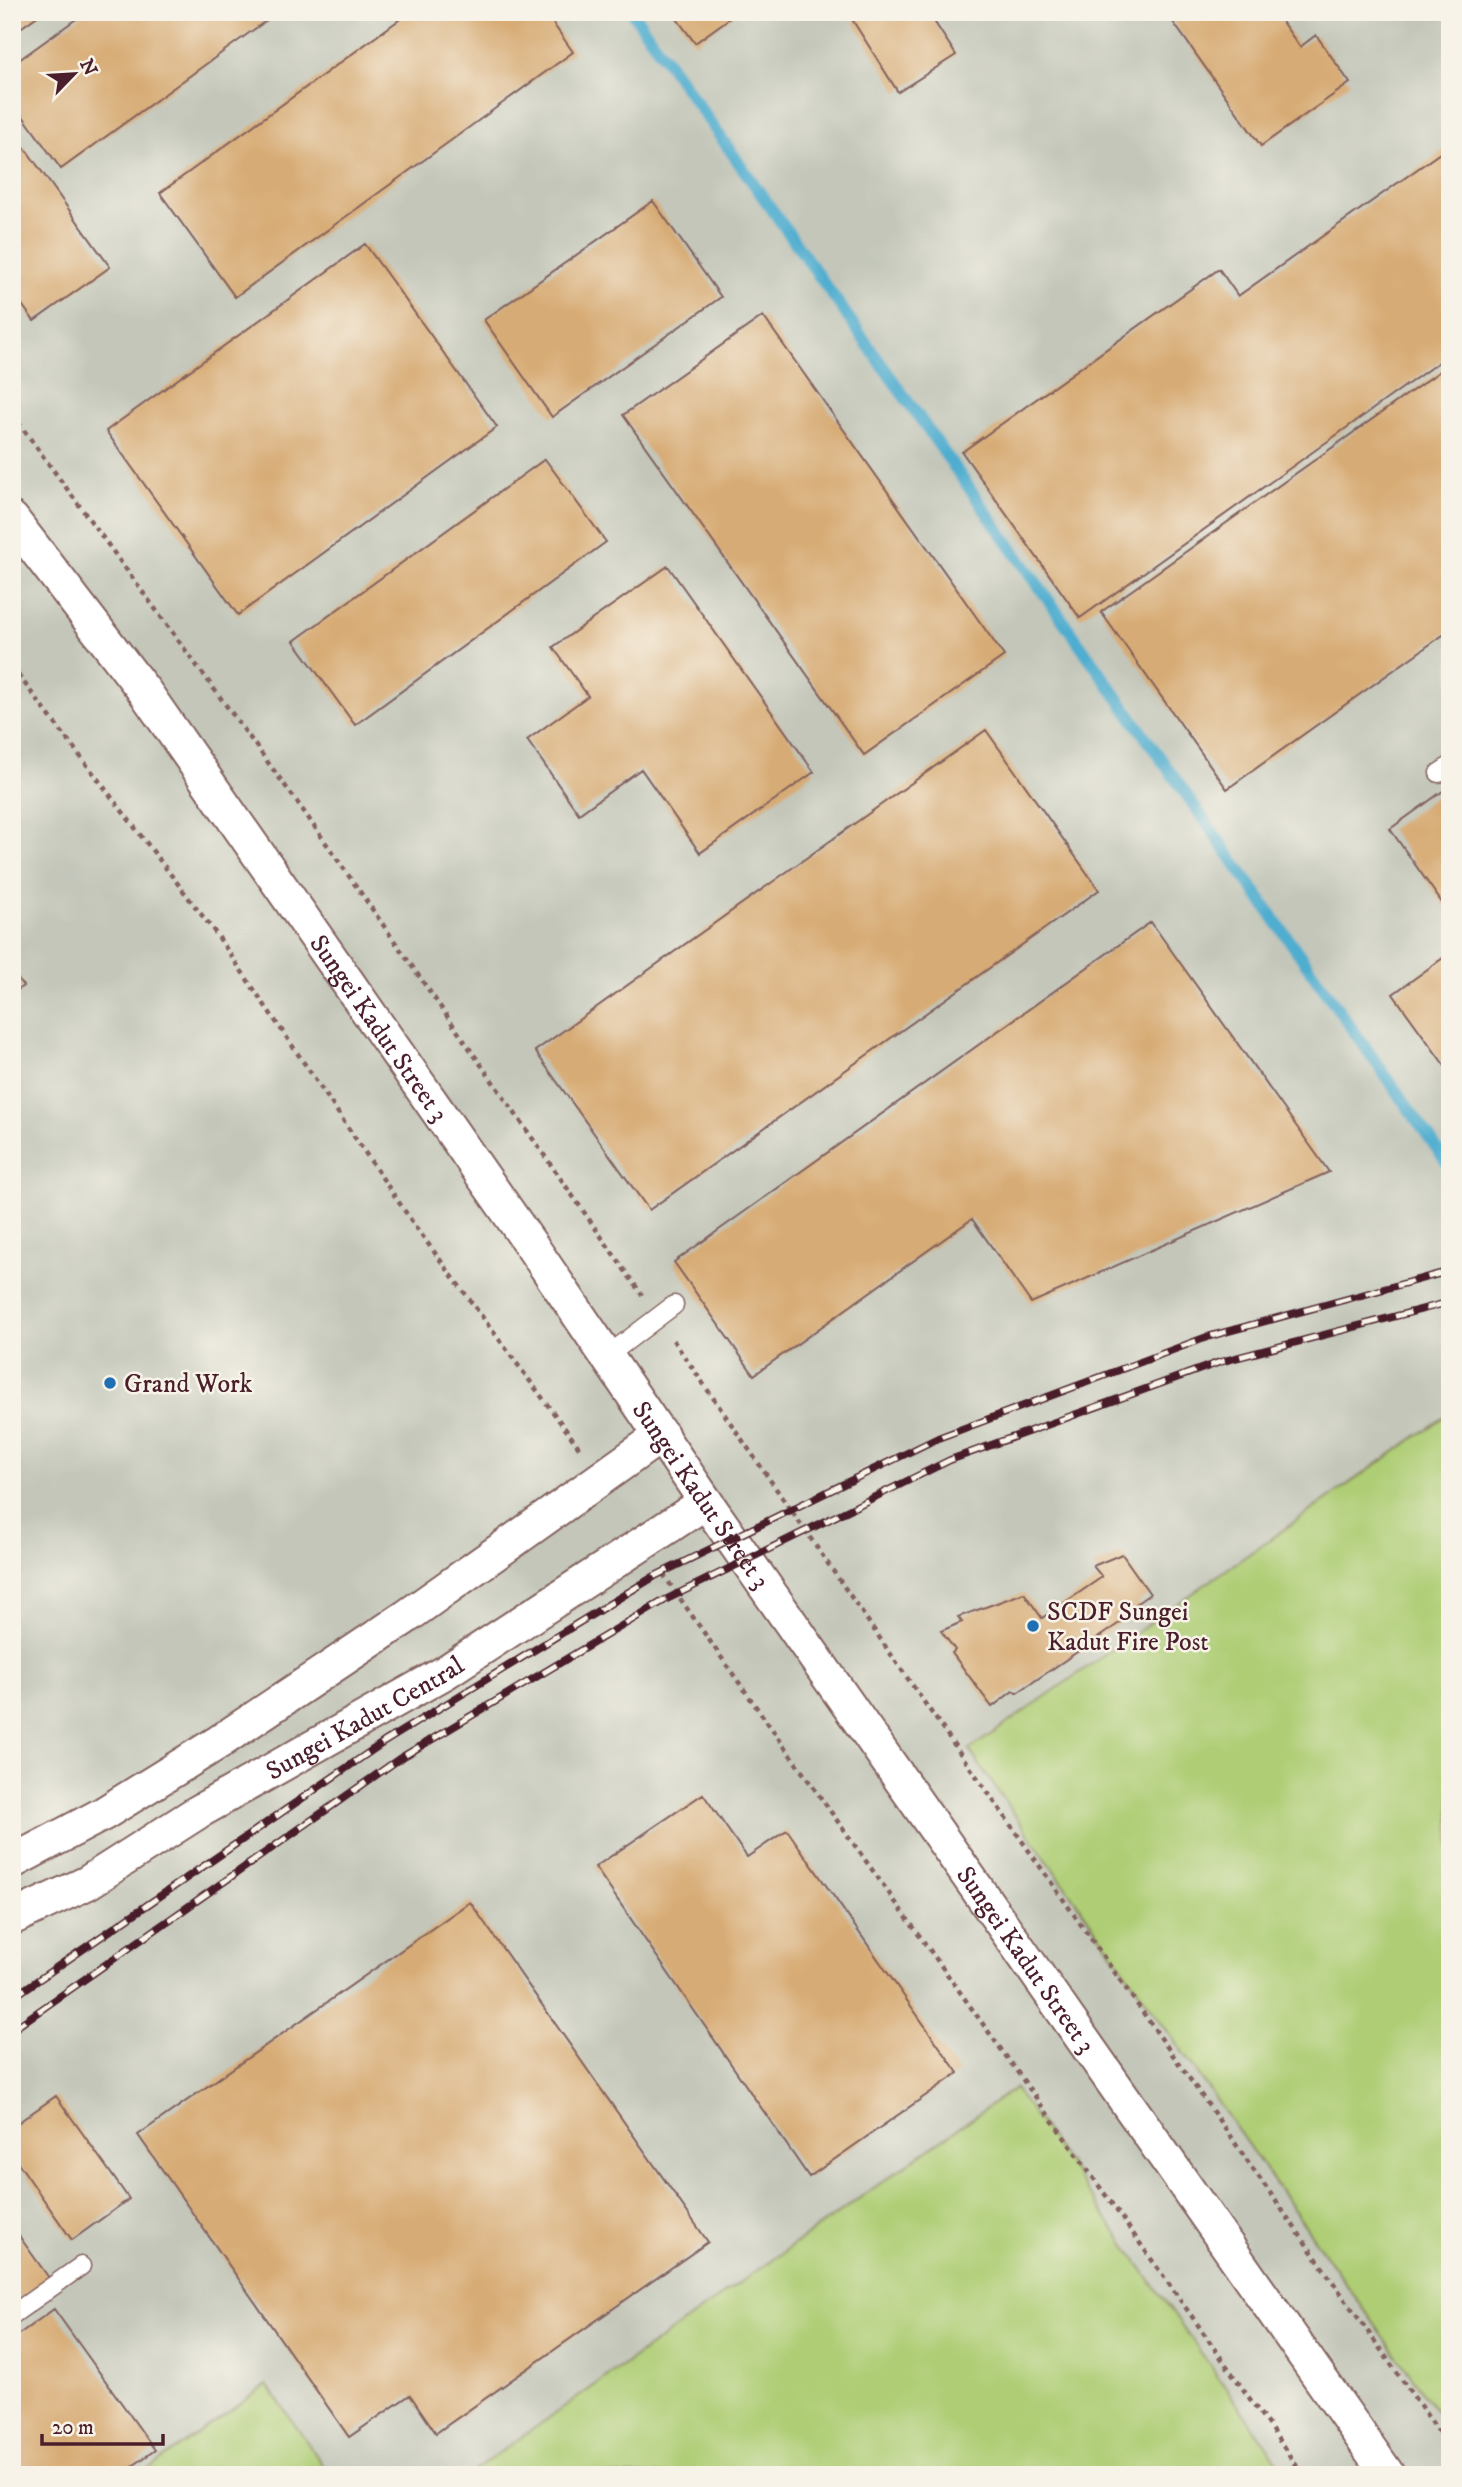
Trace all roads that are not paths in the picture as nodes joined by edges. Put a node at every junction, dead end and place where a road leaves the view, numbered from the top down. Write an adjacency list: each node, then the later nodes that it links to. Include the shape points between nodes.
1 (12, 519): 3 (street, Sungei Kadut Street 3, via 145,692)
2 (674, 1305): 3 (lane)
3 (607, 1356): 4 (street, Sungei Kadut Street 3)
4 (662, 1436): 5 (street, Sungei Kadut Street 3); 6 (street, Sungei Kadut Central, via 406,1618 219,1742 103,1814)
5 (706, 1502): 7 (street, Sungei Kadut Central, via 444,1673 198,1812 87,1884); 10 (street, Sungei Kadut Street 3)
6 (12, 1862)
7 (12, 1918)
8 (81, 2266): 9 (lane)
9 (12, 2315)
10 (1388, 2475)

